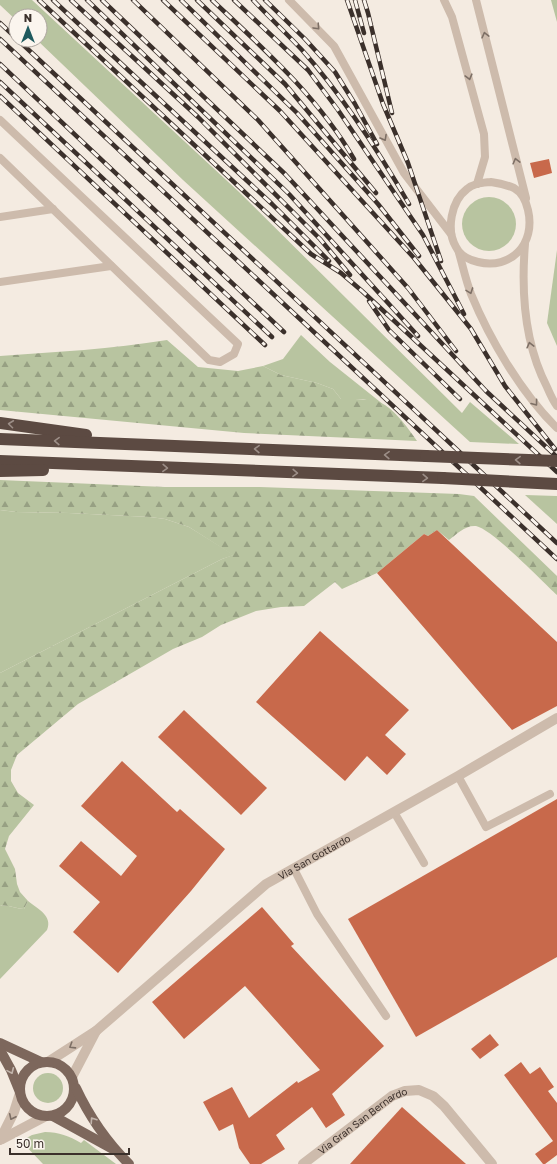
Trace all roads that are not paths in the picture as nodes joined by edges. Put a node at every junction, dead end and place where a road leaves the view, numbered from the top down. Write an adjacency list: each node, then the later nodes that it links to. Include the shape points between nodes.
1 (289, 0): 10 (lane, one-way to 10, via 334,46 404,173)
2 (444, 0): 6 (lane, one-way to 6, via 452,16 484,134 485,157)
3 (476, 0): 7 (lane, one-way to 3)
4 (0, 120): 13 (lane, via 238,344 234,354 220,362 209,360)
5 (0, 158): 8 (lane)
6 (477, 184): 7 (lane, via 502,184 515,189); 10 (lane, via 467,189 460,197 451,220)
7 (526, 199): 11 (lane, via 530,229)
8 (53, 209): 9 (lane); 13 (lane)
9 (0, 217)
10 (451, 234): 12 (lane)
11 (525, 244): 12 (lane, via 520,251 503,261 486,264 472,261); 15 (lane, one-way to 11, via 538,370 529,340 524,303)
12 (459, 253): 17 (lane, one-way to 17, via 471,293 499,350 544,416)
13 (111, 266): 14 (lane)
14 (0, 282)
15 (557, 406)
16 (0, 423): 19 (highway, one-way to 16)
17 (557, 428)
18 (0, 439): 19 (highway, one-way to 18)
19 (146, 444): 21 (highway, one-way to 19, bridge)
20 (0, 461): 22 (highway)
21 (557, 462)
22 (146, 467): 23 (highway); 24 (highway, one-way to 24, bridge)
23 (0, 471)
24 (557, 484)
25 (557, 718): 26 (street, Via San Gottardo)
26 (458, 776): 27 (lane, via 486,827); 28 (street, Via San Gottardo)
27 (550, 794)
28 (394, 812): 29 (lane); 30 (street, Via San Gottardo)
29 (424, 863)
30 (294, 869): 31 (lane, via 317,914); 32 (street, Via San Gottardo, via 266,884)
31 (386, 1016)
32 (96, 1031): 35 (street, Via San Gottardo, one-way to 35); 36 (street, Via San Gottardo)
33 (0, 1043): 35 (main road)
34 (0, 1050): 37 (main road, one-way to 37)
35 (45, 1062): 36 (main road, via 62,1066 68,1071); 37 (main road, via 34,1065 23,1076)
36 (73, 1082): 38 (main road, via 75,1095 67,1109); 40 (main road, one-way to 36, via 88,1111)
37 (20, 1093): 38 (main road, via 28,1109 35,1114); 39 (street, one-way to 39)
38 (49, 1116): 39 (street); 40 (main road)
39 (0, 1140)
40 (116, 1151): 41 (main road)
41 (129, 1164)
42 (303, 1164): 43 (street, Via Gran San Bernardo, via 392,1096 419,1090 433,1096 444,1106)
43 (492, 1164)

